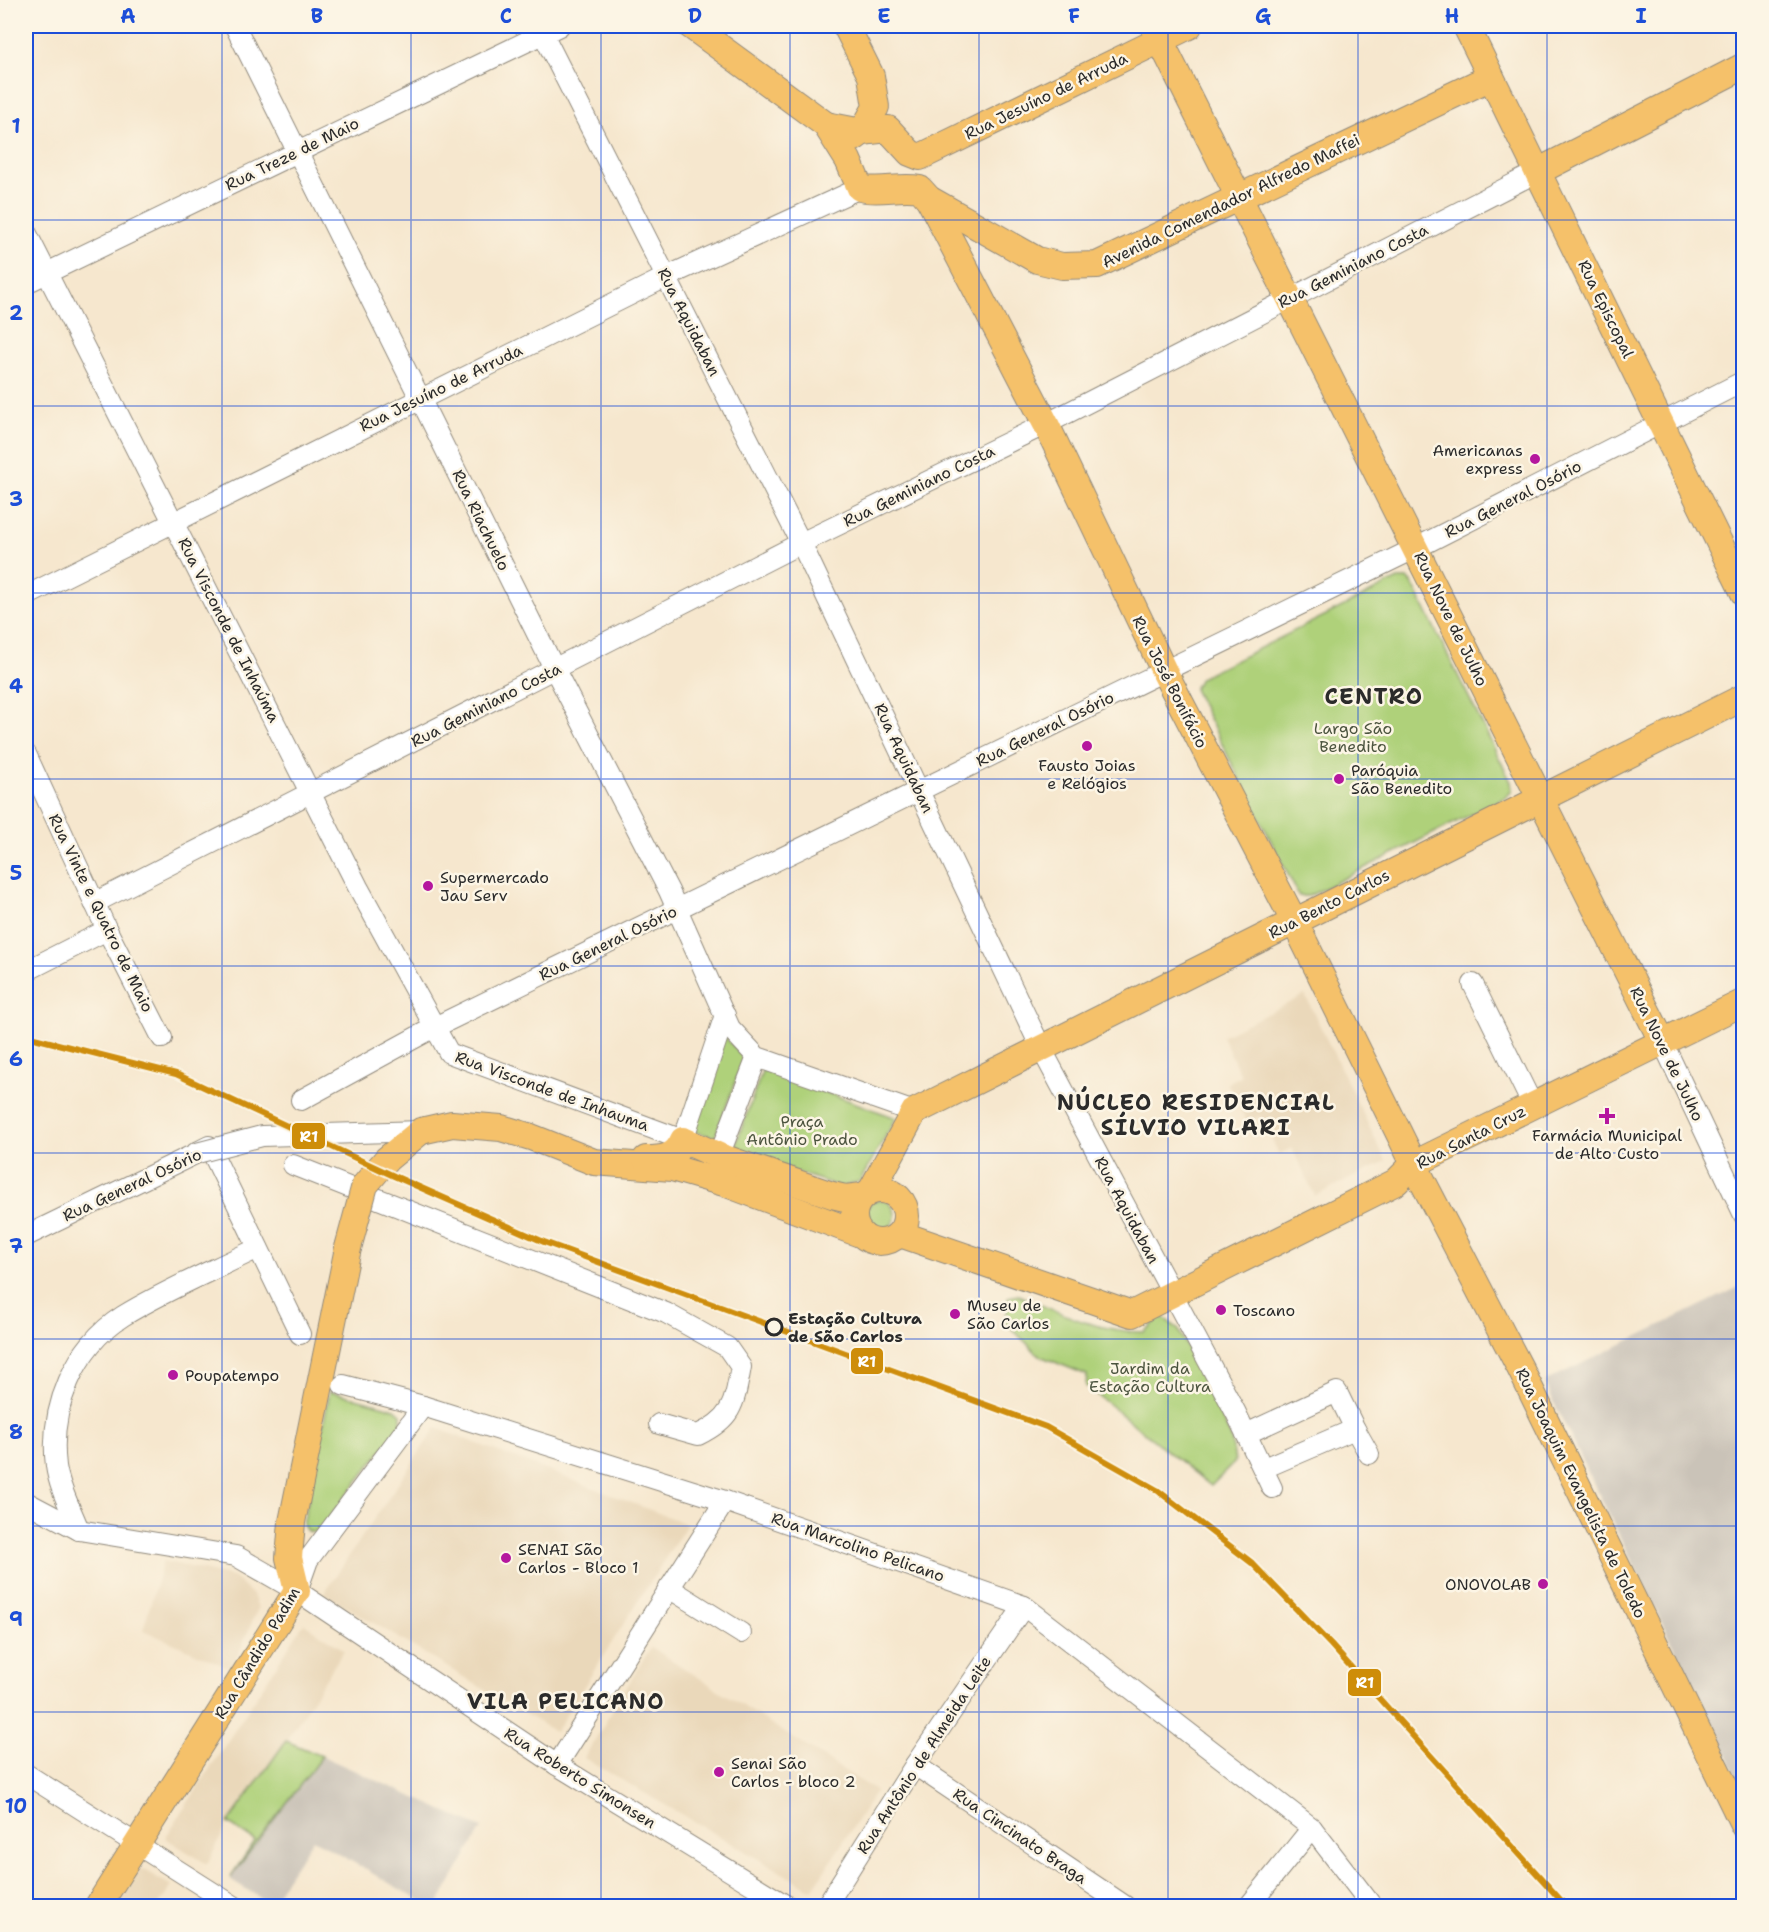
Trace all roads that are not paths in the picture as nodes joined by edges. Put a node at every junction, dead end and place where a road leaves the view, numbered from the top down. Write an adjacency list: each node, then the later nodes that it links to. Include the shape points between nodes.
1 (235, 26): 12 (street, Rua Riachuelo)
2 (691, 26): 10 (main road)
3 (846, 26): 11 (main road, via 871,76 876,107)
4 (1189, 26): 7 (main road, Rua Jesuíno de Arruda)
5 (1466, 26): 9 (main road, Rua Episcopal)
6 (547, 28): 12 (street, Rua Treze de Maio); 20 (street, Rua Aquidaban)
7 (1157, 33): 11 (main road, Rua Jesuíno de Arruda, via 920,157 910,153 888,129); 16 (main road, Rua Nove de Julho)
8 (1743, 66): 14 (main road, Rua Geminiano Costa)
9 (1491, 77): 14 (main road, Rua Episcopal); 16 (main road, Avenida Comendador Alfredo Maffei)
10 (826, 125): 11 (main road); 13 (main road)
11 (862, 132): 13 (main road, via 850,141)
12 (297, 151): 19 (street, Rua Treze de Maio); 24 (street, Rua Riachuelo)
13 (848, 160): 15 (main road)
14 (1539, 171): 22 (street, Rua Geminiano Costa); 25 (main road, Rua Episcopal)
15 (860, 188): 17 (main road, Avenida Comendador Alfredo Maffei, via 877,192 903,186 920,189); 20 (street, Rua Jesuíno de Arruda)
16 (1239, 196): 17 (main road, Avenida Comendador Alfredo Maffei, via 1097,265 1062,266 1037,260); 22 (main road, Rua Nove de Julho)
17 (929, 199): 26 (main road, Rua José Bonifácio)
18 (26, 232): 19 (street, Rua Visconde de Inhaúma)
19 (47, 272): 21 (street, Rua Treze de Maio); 27 (street, Rua Visconde de Inhaúma)
20 (666, 277): 24 (street, Rua Jesuíno de Arruda); 28 (street, Rua Aquidaban)
21 (26, 283)
22 (1290, 298): 26 (street, Rua Geminiano Costa); 29 (main road, Rua Nove de Julho)
23 (1743, 381): 25 (street, Rua General Osório)
24 (420, 398): 27 (street, Rua Jesuíno de Arruda); 32 (street, Rua Riachuelo)
25 (1660, 423): 29 (street, Rua General Osório); 30 (main road, Rua Episcopal)
26 (1046, 424): 28 (street, Rua Geminiano Costa); 33 (main road, Rua José Bonifácio)
27 (174, 524): 31 (street, Rua Jesuíno de Arruda); 37 (street, Rua Visconde de Inhaúma)
28 (801, 543): 32 (street, Rua Geminiano Costa); 36 (street, Rua Aquidaban)
29 (1416, 548): 33 (street, Rua General Osório); 38 (main road, Rua Nove de Julho)
30 (1743, 593)
31 (26, 596)
32 (555, 670): 37 (street, Rua Geminiano Costa); 40 (street, Rua Riachuelo)
33 (1164, 671): 36 (street, Rua General Osório); 41 (main road, Rua José Bonifácio)
34 (1743, 697): 38 (main road, Rua Bento Carlos)
35 (26, 754): 39 (street, Rua Vinte e Quatro de Maio)
36 (919, 791): 40 (street, Rua General Osório); 50 (street, Rua Aquidaban)
37 (312, 794): 39 (street, Rua Geminiano Costa); 47 (street, Rua Visconde de Inhaúma)
38 (1540, 798): 41 (main road, Rua Bento Carlos); 49 (main road, Rua Nove de Julho)
39 (94, 903): 42 (street, Rua Vinte e Quatro de Maio)
40 (678, 909): 46 (street, Rua Riachuelo); 47 (street, Rua General Osório)
41 (1294, 921): 50 (main road, Rua Bento Carlos); 60 (main road, Rua José Bonifácio)
42 (107, 930): 43 (street); 48 (street, Rua Vinte e Quatro de Maio)
43 (26, 971)
44 (1473, 984): 53 (street)
45 (1743, 1002): 49 (main road, Rua Santa Cruz)
46 (725, 1015): 51 (street, via 730,1028); 56 (street)
47 (433, 1028): 52 (street, Rua General Osório); 56 (street, Rua Visconde de Inhauma, via 449,1053)
48 (162, 1038)
49 (1663, 1043): 53 (main road, Rua Santa Cruz); 63 (street, Rua Nove de Julho)
50 (1042, 1050): 54 (main road, Rua Bento Carlos); 68 (street, Rua Aquidaban)
51 (757, 1057): 54 (street); 58 (street)
52 (301, 1100)
53 (1533, 1106): 60 (main road, Rua Santa Cruz)
54 (914, 1112): 62 (main road)
55 (421, 1131): 57 (street, Rua General Osório, bridge, via 262,1136); 59 (main road, via 452,1124 501,1128); 82 (main road, bridge, via 387,1159 365,1185 348,1248 292,1522 289,1558)
56 (683, 1140): 58 (main road); 59 (main road, via 680,1148 668,1157)
57 (200, 1151): 66 (street, Rua General Osório); 67 (street)
58 (719, 1156): 62 (main road, via 832,1195 845,1198)
59 (604, 1163): 64 (main road, via 682,1171)
60 (1414, 1164): 68 (main road, Rua Santa Cruz, via 1396,1182); 88 (main road, Rua Joaquim Evangelista de Toledo, via 1521,1370)
61 (293, 1165): 72 (street, via 666,1313 727,1347 741,1367 734,1404 727,1416 698,1435)
62 (867, 1193): 64 (main road, via 858,1202 854,1218); 65 (main road, via 888,1191 903,1201 907,1218)
63 (1743, 1215)
64 (860, 1234): 65 (main road, via 875,1242 892,1240)
65 (900, 1234): 68 (main road, via 1132,1314)
66 (26, 1236)
67 (258, 1248): 69 (street); 80 (street, via 123,1316 99,1336 76,1367 60,1401 56,1467)
68 (1172, 1294): 74 (street, Rua Aquidaban)
69 (300, 1334)
70 (343, 1385): 71 (street, Rua Marcolino Pelicano)
71 (423, 1406): 78 (street, Rua Marcolino Pelicano); 82 (street, Rua Cândido Padim, via 308,1560)
72 (659, 1424)
73 (1355, 1430): 74 (street, via 1337,1392); 75 (street); 76 (street)
74 (1246, 1434): 76 (street, Rua Aquidaban)
75 (1370, 1454)
76 (1264, 1468): 77 (street, Rua Aquidaban)
77 (1272, 1488)
78 (725, 1501): 81 (street); 83 (street, Rua Marcolino Pelicano)
79 (26, 1502): 80 (street, Rua Roberto Simonsen)
80 (79, 1530): 82 (street, Rua Roberto Simonsen, via 236,1556)
81 (669, 1588): 84 (street); 85 (street)
82 (297, 1591): 85 (street, Rua Roberto Simonsen); 90 (main road, Rua Cândido Padim)
83 (1024, 1606): 86 (street, Rua Antônio de Almeida Leite); 89 (street, Rua Marcolino Pelicano)
84 (741, 1633)
85 (557, 1765): 93 (street, Rua Roberto Simonsen)
86 (915, 1765): 94 (street, Rua Antônio de Almeida Leite); 95 (street, Rua Cincinato Braga)
87 (26, 1774): 90 (street)
88 (1743, 1826)
89 (1312, 1828): 96 (street); 97 (street, Rua Marcolino Pelicano)
90 (139, 1846): 91 (main road, Rua Cândido Padim); 92 (street)
91 (98, 1906)
92 (234, 1906)
93 (787, 1906)
94 (826, 1906)
95 (1125, 1906)
96 (1249, 1906)
97 (1372, 1906)

